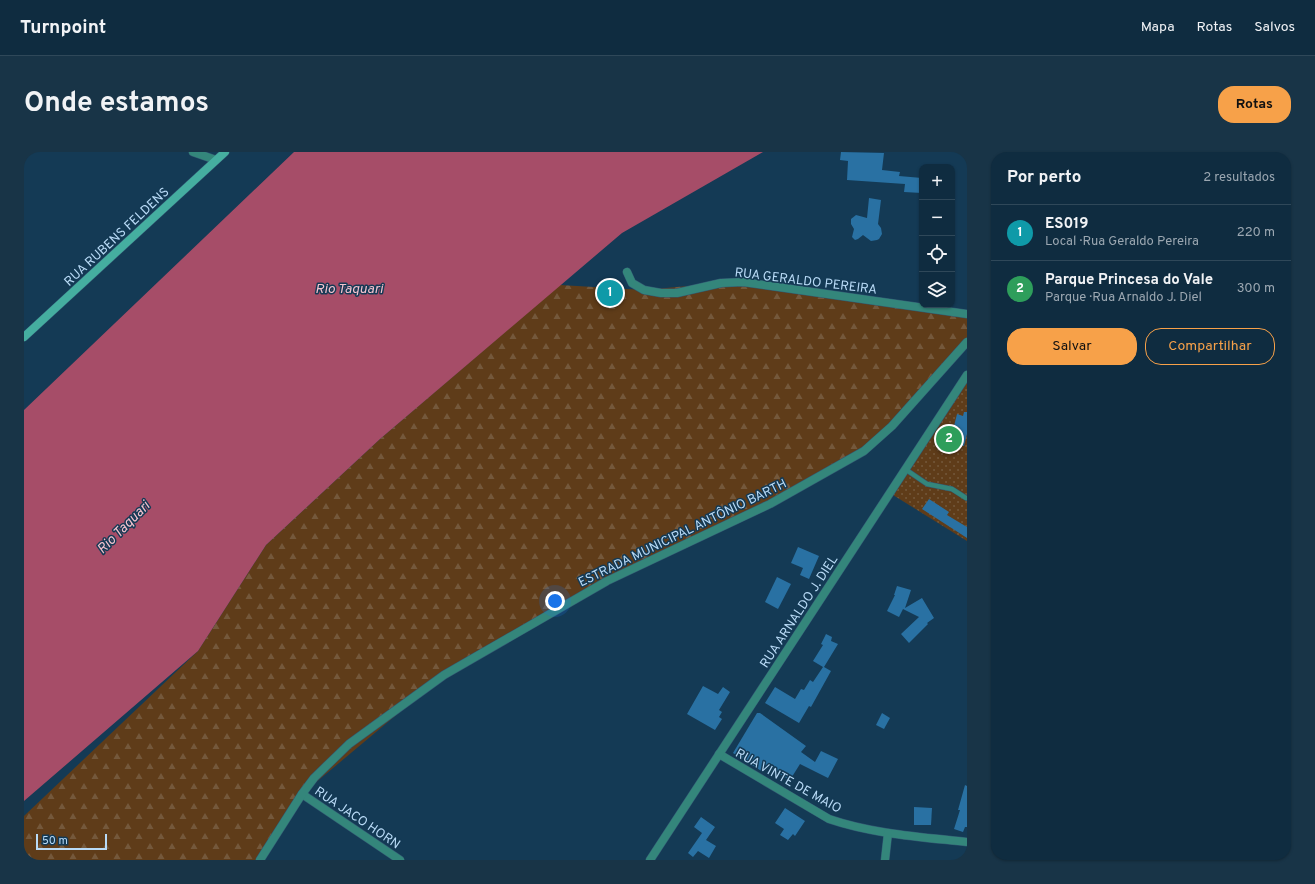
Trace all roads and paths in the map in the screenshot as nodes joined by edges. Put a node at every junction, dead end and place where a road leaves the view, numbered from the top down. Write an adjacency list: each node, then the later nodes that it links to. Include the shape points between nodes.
1 (193, 152): 3 (street)
2 (225, 152): 3 (main road, RUA RUBENS FELDENS)
3 (216, 160): 6 (main road, RUA RUBENS FELDENS)
4 (627, 272): 5 (street, RUA GERALDO PEREIRA, via 632,283 644,290 661,293 677,293 721,283 742,282)
5 (967, 314)
6 (24, 337)
7 (967, 342): 12 (street, ESTRADA MUNICIPAL ANTÔNIO BARTH, via 892,426 864,451 770,504 607,581 444,674 349,744 314,778)
8 (967, 375): 9 (street, RUA ARNALDO J. DIEL)
9 (905, 469): 10 (lane, via 927,484 952,489); 11 (street, RUA ARNALDO J. DIEL)
10 (966, 498)
11 (719, 754): 13 (street, RUA VINTE DE MAIO, via 829,819); 17 (street, RUA ARNALDO J. DIEL)
12 (302, 794): 15 (street, ESTRADA MUNICIPAL ANTÔNIO BARTH); 16 (street, RUA JACO HORN)
13 (888, 833): 14 (street, RUA VINTE DE MAIO); 18 (street)
14 (967, 842)
15 (260, 860)
16 (400, 860)
17 (650, 860)
18 (885, 860)

